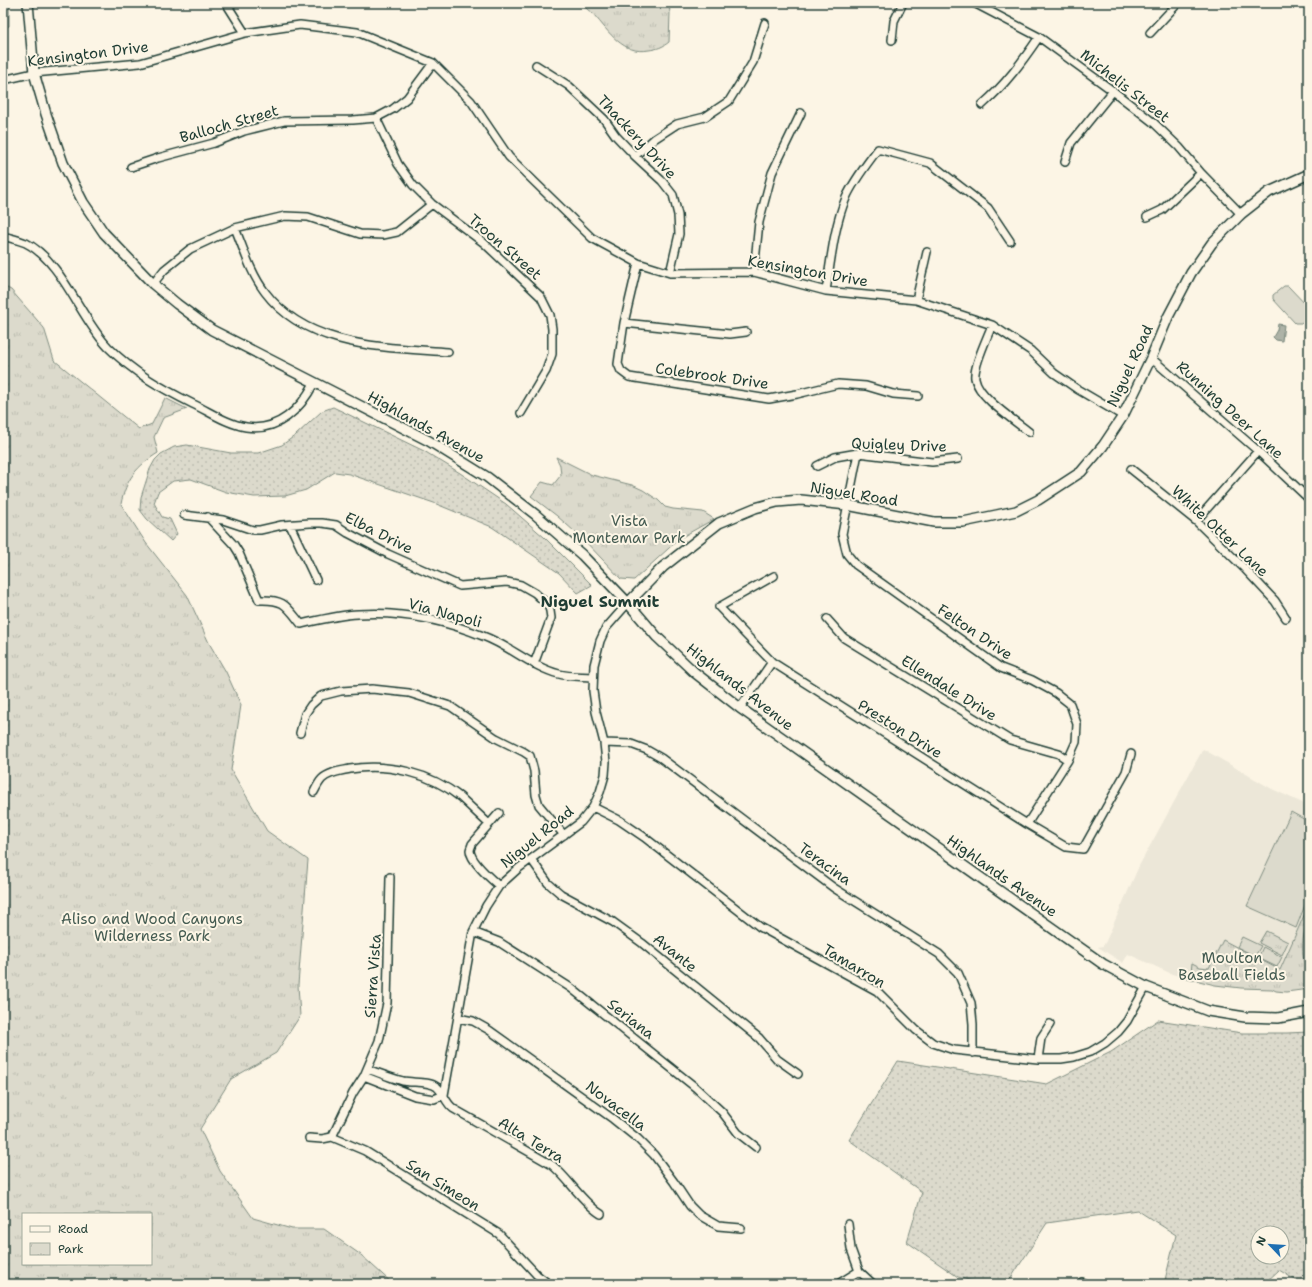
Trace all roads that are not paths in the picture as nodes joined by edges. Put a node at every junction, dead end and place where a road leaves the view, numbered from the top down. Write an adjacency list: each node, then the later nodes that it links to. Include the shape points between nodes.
1 (28, 3): 13 (main road, Highlands Avenue)
2 (226, 3): 7 (street)
3 (903, 3): 10 (street, via 894,21)
4 (974, 3): 9 (street, Michelis Street)
5 (1178, 3): 8 (street)
6 (765, 23): 19 (street, via 753,62 729,101 705,117 677,124 654,139)
7 (245, 33): 11 (street, Kensington Drive, via 300,25 357,32); 13 (street, Kensington Drive, via 140,63)
8 (1150, 33)
9 (1039, 37): 15 (street, Michelis Street); 16 (street, via 998,91)
10 (892, 40)
11 (433, 63): 18 (street, Balloch Street, via 406,98); 31 (street, Kensington Drive, via 471,101 509,158 592,238)
12 (536, 65): 19 (street, Thackery Drive, via 569,86 604,119)
13 (34, 73): 14 (street, Kensington Drive); 34 (main road, Highlands Avenue, via 64,163 83,202 104,233)
14 (3, 80)
15 (1113, 91): 20 (street, via 1072,143); 22 (street, Michelis Street, via 1154,123)
16 (982, 105)
17 (801, 113): 32 (street, via 772,173 759,222)
18 (376, 118): 21 (street, Balloch Street, via 284,121); 24 (street, Troon Street, via 398,164 413,185)
19 (635, 156): 33 (street, Thackery Drive, via 673,195 679,234)
20 (1065, 162)
21 (131, 167)
22 (1201, 173): 25 (street, Michelis Street); 26 (street, via 1162,210)
23 (1309, 174): 25 (main road, Niguel Road, via 1269,192)
24 (432, 204): 27 (street, via 397,232 383,235 360,234 308,218 285,216); 44 (street, Troon Street, via 484,243 541,297 550,314 552,354 546,371)
25 (1241, 214): 41 (main road, Niguel Road, via 1212,243 1191,273 1168,317)
26 (1147, 217)
27 (235, 228): 34 (street, via 190,249 164,270); 40 (street, via 253,274 265,293 295,321 355,343)
28 (3, 236): 42 (street, via 26,244 42,255 57,272 91,325 108,346 128,364 160,387 226,420 246,427 266,426 282,420 294,412 307,397)
29 (1010, 242): 35 (street, via 988,208 930,162 878,149 862,170 841,210)
30 (927, 252): 36 (street)
31 (638, 263): 33 (street, Kensington Drive); 37 (street)
32 (754, 272): 33 (street, Kensington Drive); 35 (street, Kensington Drive)
33 (670, 274)
34 (153, 284): 42 (main road, Highlands Avenue, via 212,330)
35 (826, 291): 36 (street, Kensington Drive)
36 (916, 300): 38 (street, Kensington Drive)
37 (624, 322): 39 (street, via 730,334); 43 (street, Colebrook Drive, via 618,364 629,377 768,399 838,384 866,386 892,394)
38 (992, 325): 45 (street, Kensington Drive, via 1031,351 1054,373 1077,389); 46 (street, via 975,377 990,401)
39 (746, 332)
40 (448, 352)
41 (1151, 358): 45 (main road, Niguel Road); 47 (street, Running Deer Lane)
42 (314, 383): 60 (main road, Highlands Avenue, via 429,441 487,477 582,555)
43 (918, 396)
44 (521, 413)
45 (1123, 416): 53 (main road, Niguel Road, via 1081,472 1016,511 963,522 934,522)
46 (1029, 432)
47 (1258, 451): 52 (street, Running Deer Lane); 56 (street)
48 (858, 453): 49 (street, Quigley Drive, via 932,462); 50 (street, Quigley Drive, via 835,457); 53 (street, Felton Drive)
49 (958, 459)
50 (817, 466)
51 (1131, 469): 56 (street, White Otter Lane)
52 (1309, 499)
53 (847, 505): 60 (main road, Niguel Road, via 801,500 777,502 719,523 663,567); 70 (street, Felton Drive, via 842,534 847,554 856,565 1001,668 1032,680 1070,704 1077,724 1076,742)
54 (184, 515): 55 (street, Elba Drive)
55 (208, 517): 57 (street, Elba Drive, via 253,530); 64 (street, Via Napoli, via 239,553 258,600 270,599 281,602 301,624 357,614 394,613 440,621 484,636)
56 (1196, 522): 61 (street, White Otter Lane, via 1245,569 1275,601)
57 (290, 525): 59 (street); 64 (street, Elba Drive, via 336,525 388,554 460,586 507,582 535,593 548,605 551,618)
58 (774, 576): 63 (street, Preston Drive, via 719,608)
59 (316, 580)
60 (628, 603): 65 (street, Niguel Road, via 606,628 596,653); 66 (main road, Highlands Avenue, via 657,637 694,672)
61 (1286, 618)
62 (827, 619): 70 (street, Ellendale Drive, via 844,638 1010,740 1059,754)
63 (772, 662): 66 (street); 75 (street, Preston Drive)
64 (534, 664): 65 (street, Via Napoli, via 560,674)
65 (593, 677): 68 (street, Niguel Road, via 596,712)
66 (740, 708): 81 (main road, Highlands Avenue, via 1103,964)
67 (300, 733): 76 (street, via 305,714 311,704 321,696 341,691 372,689 409,692 450,706 496,738 530,756 539,805)
68 (604, 743): 72 (street, Niguel Road, via 605,775); 85 (street, Teracina, via 631,744 661,758 834,888 939,954 958,973 971,1003)
69 (1131, 754): 75 (street, Preston Drive, via 1126,772 1083,849 1066,847)
70 (1068, 760): 75 (street, Felton Drive)
71 (314, 792): 74 (street, via 321,779 334,772 371,767 387,768 420,775 442,786 458,796)
72 (593, 807): 76 (street, Niguel Road, via 581,822); 85 (street, Tamarron, via 644,837 760,927 877,991 916,1030 933,1043)
73 (499, 813): 74 (street)
74 (489, 824): 79 (street, via 470,850 483,871)
75 (1027, 824)
76 (564, 835): 77 (street, Niguel Road)
77 (531, 859): 79 (street, Niguel Road); 88 (street, Avante, via 548,883 560,894 613,922 642,943 759,1038 776,1059)
78 (390, 877): 87 (street, Sierra Vista, via 387,1003 379,1041)
79 (499, 886): 80 (street, Niguel Road)
80 (473, 932): 83 (street, Niguel Road); 92 (street, Seriana, via 499,942 571,988 695,1086 722,1112 738,1133)
81 (1146, 987): 82 (main road, Highlands Avenue, via 1208,1011 1238,1016 1278,1018); 86 (street, Tamarron, via 1127,1021 1105,1043 1090,1052 1074,1057)
82 (1309, 1012)
83 (458, 1018): 89 (street, Niguel Road); 95 (street, Novacella, via 473,1021 490,1030 638,1139 699,1215 718,1226)
84 (1050, 1024): 86 (street, via 1041,1038)
85 (972, 1053): 86 (street, Tamarron)
86 (1038, 1059)
87 (366, 1072): 89 (street, Alta Terra, via 436,1086); 89 (street, via 415,1096 434,1099); 90 (street, Sierra Vista)
88 (798, 1074)
89 (444, 1095): 93 (street, Alta Terra, via 454,1109 552,1165)
90 (332, 1136): 91 (street); 97 (street, San Simeon, via 365,1151 499,1234 537,1275)
91 (309, 1138)
92 (756, 1147)
93 (601, 1214)
94 (848, 1224): 96 (street, via 851,1249)
95 (741, 1228)
96 (859, 1271): 98 (street); 99 (street)
97 (549, 1284)
98 (838, 1284)
99 (873, 1284)

